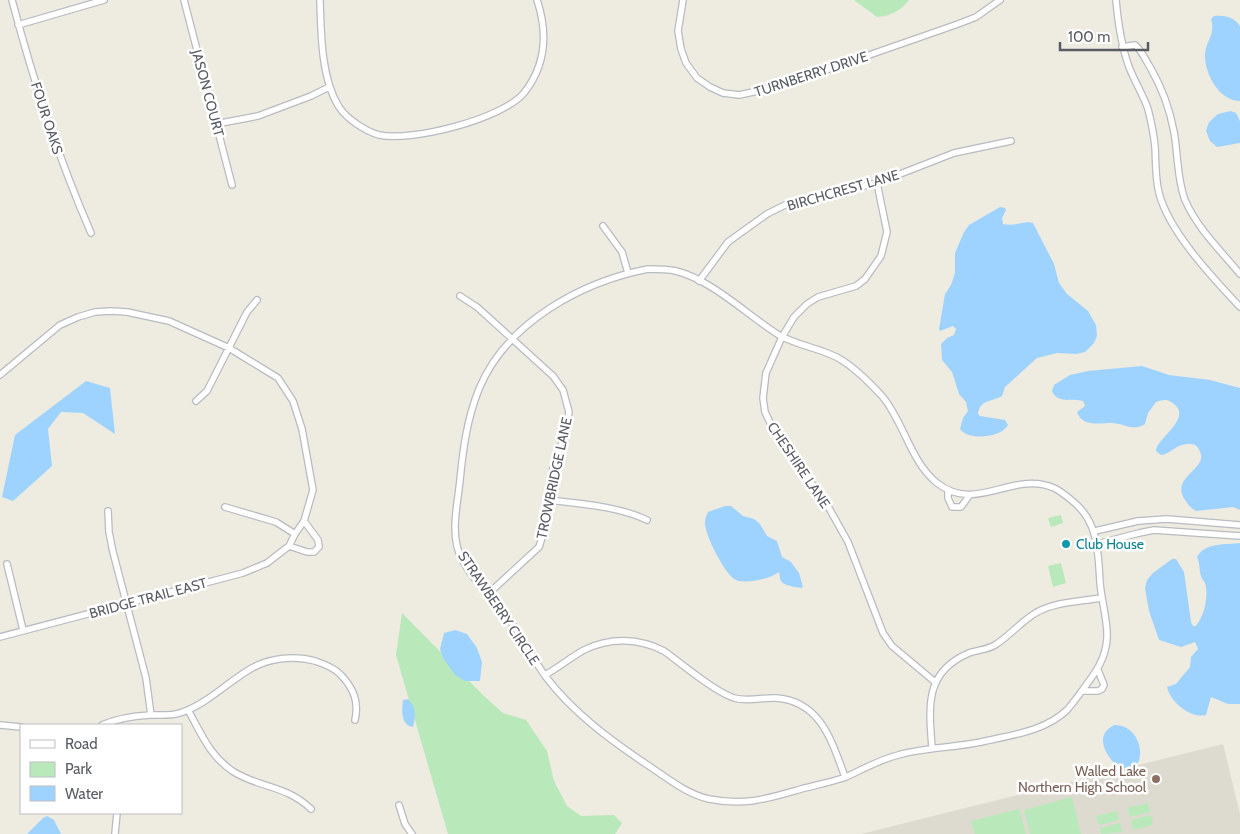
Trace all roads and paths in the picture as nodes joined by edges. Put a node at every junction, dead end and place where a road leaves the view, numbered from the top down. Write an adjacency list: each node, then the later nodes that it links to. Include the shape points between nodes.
1 (12, 0): 9 (street, FOUR OAKS)
2 (104, 0): 9 (street)
3 (184, 0): 12 (street, JASON COURT)
4 (320, 0): 11 (street)
5 (538, 0): 11 (street, via 545,38 540,67 524,93 496,113 418,134 399,137 378,134 352,121 340,109)
6 (682, 0): 7 (street, TURNBERRY DRIVE, via 678,31 686,63 697,78 710,87 739,95 809,76 958,24 976,17)
7 (1000, 0)
8 (1116, 0): 10 (street)
9 (18, 24): 17 (street, FOUR OAKS, via 54,142)
10 (1122, 47): 19 (street, via 1134,45 1140,50 1158,81 1174,130 1180,183 1191,214); 23 (street, via 1148,109 1161,200 1189,249)
11 (329, 87): 12 (street, via 258,116)
12 (216, 124): 15 (street, JASON COURT)
13 (1011, 141): 14 (street, BIRCHCREST LANE, via 954,153)
14 (877, 182): 20 (street, BIRCHCREST LANE, via 789,203 767,214 728,242); 24 (street, CHESHIRE LANE, via 887,232 877,264 856,286 818,297 806,304)
15 (232, 185)
16 (604, 226): 18 (street, via 622,252)
17 (91, 233)
18 (628, 273): 20 (street, STRAWBERRY CIRCLE, via 670,269); 25 (street, STRAWBERRY CIRCLE, via 559,302 525,326)
19 (1240, 274)
20 (699, 281): 24 (street, STRAWBERRY CIRCLE)
21 (460, 296): 25 (street, TROWBRIDGE LANE)
22 (257, 300): 26 (street)
23 (1240, 307)
24 (782, 337): 29 (street, STRAWBERRY CIRCLE, via 843,360 860,375 884,399 930,477); 52 (street, CHESHIRE LANE, via 766,373 765,412 770,425 825,501 848,542 882,633 892,646)
25 (513, 340): 31 (street, TROWBRIDGE LANE, via 553,376 567,401 569,412 553,468); 45 (street, STRAWBERRY CIRCLE, via 502,350 481,383 471,409 456,519 456,544 461,558)
26 (229, 348): 27 (street, BRIDGE TRAIL EAST, via 170,321 126,312 95,312 60,325); 28 (street, via 207,391); 36 (street, BRIDGE TRAIL EAST, via 278,378 293,401 302,429 313,490)
27 (0, 375)
28 (196, 401)
29 (948, 490): 30 (street, STRAWBERRY CIRCLE); 30 (street, STRAWBERRY CIRCLE, via 952,507 961,506)
30 (969, 496): 39 (street, STRAWBERRY CIRCLE, via 1015,484 1035,483 1053,487 1080,507)
31 (549, 500): 35 (street, via 631,512); 45 (street, TROWBRIDGE LANE, via 546,528 539,547)
32 (225, 507): 40 (street, via 276,522)
33 (108, 511): 47 (street, via 113,552)
34 (1167, 519): 37 (street); 38 (street); 39 (street, via 1138,521)
35 (647, 520)
36 (304, 521): 40 (street, BRIDGE TRAIL EAST); 43 (street, via 318,540 319,547 314,552 307,552)
37 (1238, 525): 41 (street)
38 (1167, 530): 41 (street); 42 (street, via 1139,533)
39 (1095, 531): 42 (street, STRAWBERRY CIRCLE)
40 (295, 534): 43 (street, BRIDGE TRAIL EAST)
41 (1238, 536)
42 (1097, 544): 46 (street, STRAWBERRY CIRCLE)
43 (289, 546): 47 (street, BRIDGE TRAIL EAST, via 267,563 243,573)
44 (7, 564): 48 (street)
45 (488, 594): 51 (street, STRAWBERRY CIRCLE, via 518,631)
46 (1101, 598): 50 (street, STRAWBERRY CIRCLE, via 1108,634); 52 (street, via 1045,608 995,645 960,658)
47 (127, 603): 48 (street, BRIDGE TRAIL EAST); 55 (street, via 148,686)
48 (23, 630): 49 (street, BRIDGE TRAIL EAST)
49 (0, 637)
50 (1098, 670): 53 (street, STRAWBERRY CIRCLE); 53 (street, STRAWBERRY CIRCLE, via 1104,685 1102,689 1098,692)
51 (545, 675): 61 (street, STRAWBERRY CIRCLE, via 559,693 606,736 685,791 706,798 755,802); 61 (street, via 597,645 628,641 654,646 724,694 746,700 787,700 810,711 828,732)
52 (935, 682): 60 (street, via 930,703)
53 (1082, 690): 60 (street, STRAWBERRY CIRCLE, via 1051,723 1032,731 965,746)
54 (188, 710): 55 (street, via 172,715); 56 (street, via 207,701 252,668 286,658 305,658 338,672 350,684 356,698); 63 (street, via 211,752 222,763 245,778 290,793)
55 (151, 715): 57 (street, via 125,717)
56 (355, 720)
57 (105, 724)
58 (0, 725): 59 (street)
59 (20, 727)
60 (932, 748): 61 (street, STRAWBERRY CIRCLE, via 893,756)
61 (846, 777)
62 (399, 805): 66 (street)
63 (311, 809)
64 (117, 814): 65 (street)
65 (115, 834)
66 (412, 834)

